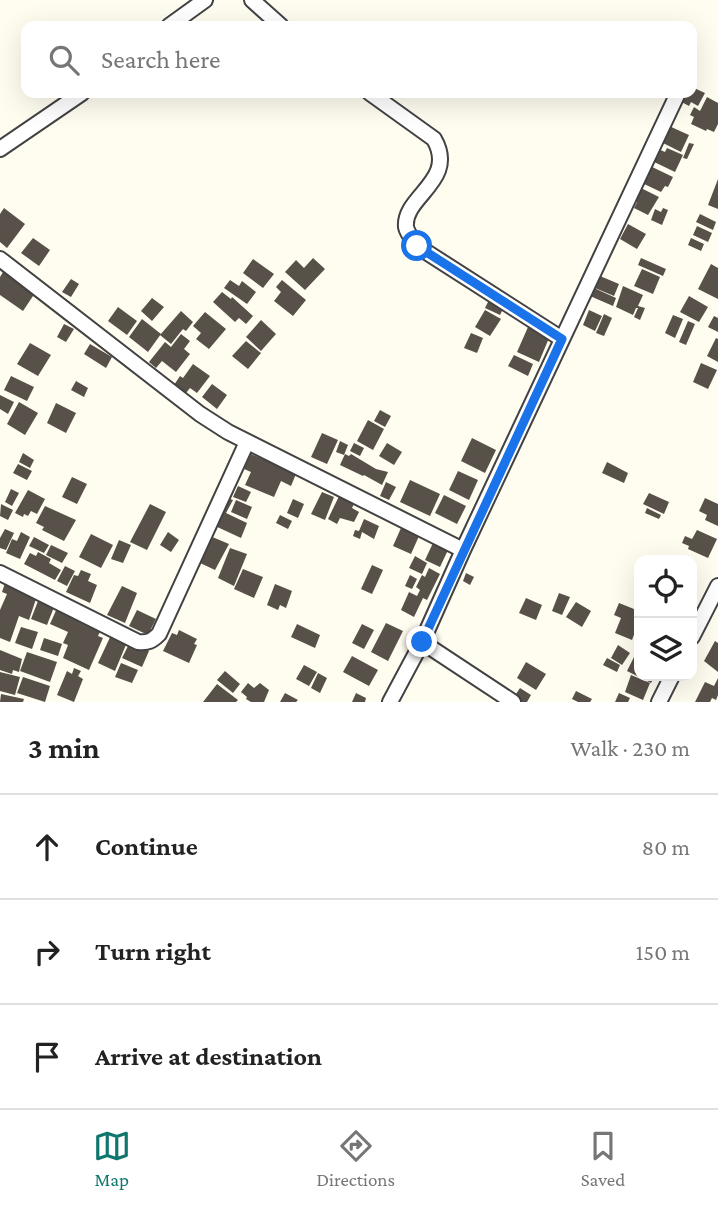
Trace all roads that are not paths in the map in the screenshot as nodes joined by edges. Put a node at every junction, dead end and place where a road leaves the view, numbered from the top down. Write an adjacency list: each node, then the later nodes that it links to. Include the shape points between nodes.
1 (205, 0): 3 (street)
2 (252, 0): 4 (street)
3 (176, 21)
4 (275, 21)
5 (75, 98): 8 (street)
6 (377, 98): 10 (street, via 434,139 440,150 435,176 406,223 417,246)
7 (676, 98): 10 (street)
8 (0, 149)
9 (0, 259): 11 (street, via 200,414)
10 (562, 339): 12 (street)
11 (247, 442): 12 (street); 13 (street, via 152,641 138,642)
12 (463, 551): 16 (street)
13 (1, 577)
14 (718, 586): 15 (street)
15 (697, 627)
16 (422, 642): 18 (street); 19 (street)
17 (670, 681): 20 (street)
18 (390, 702)
19 (513, 702)
20 (659, 702)

